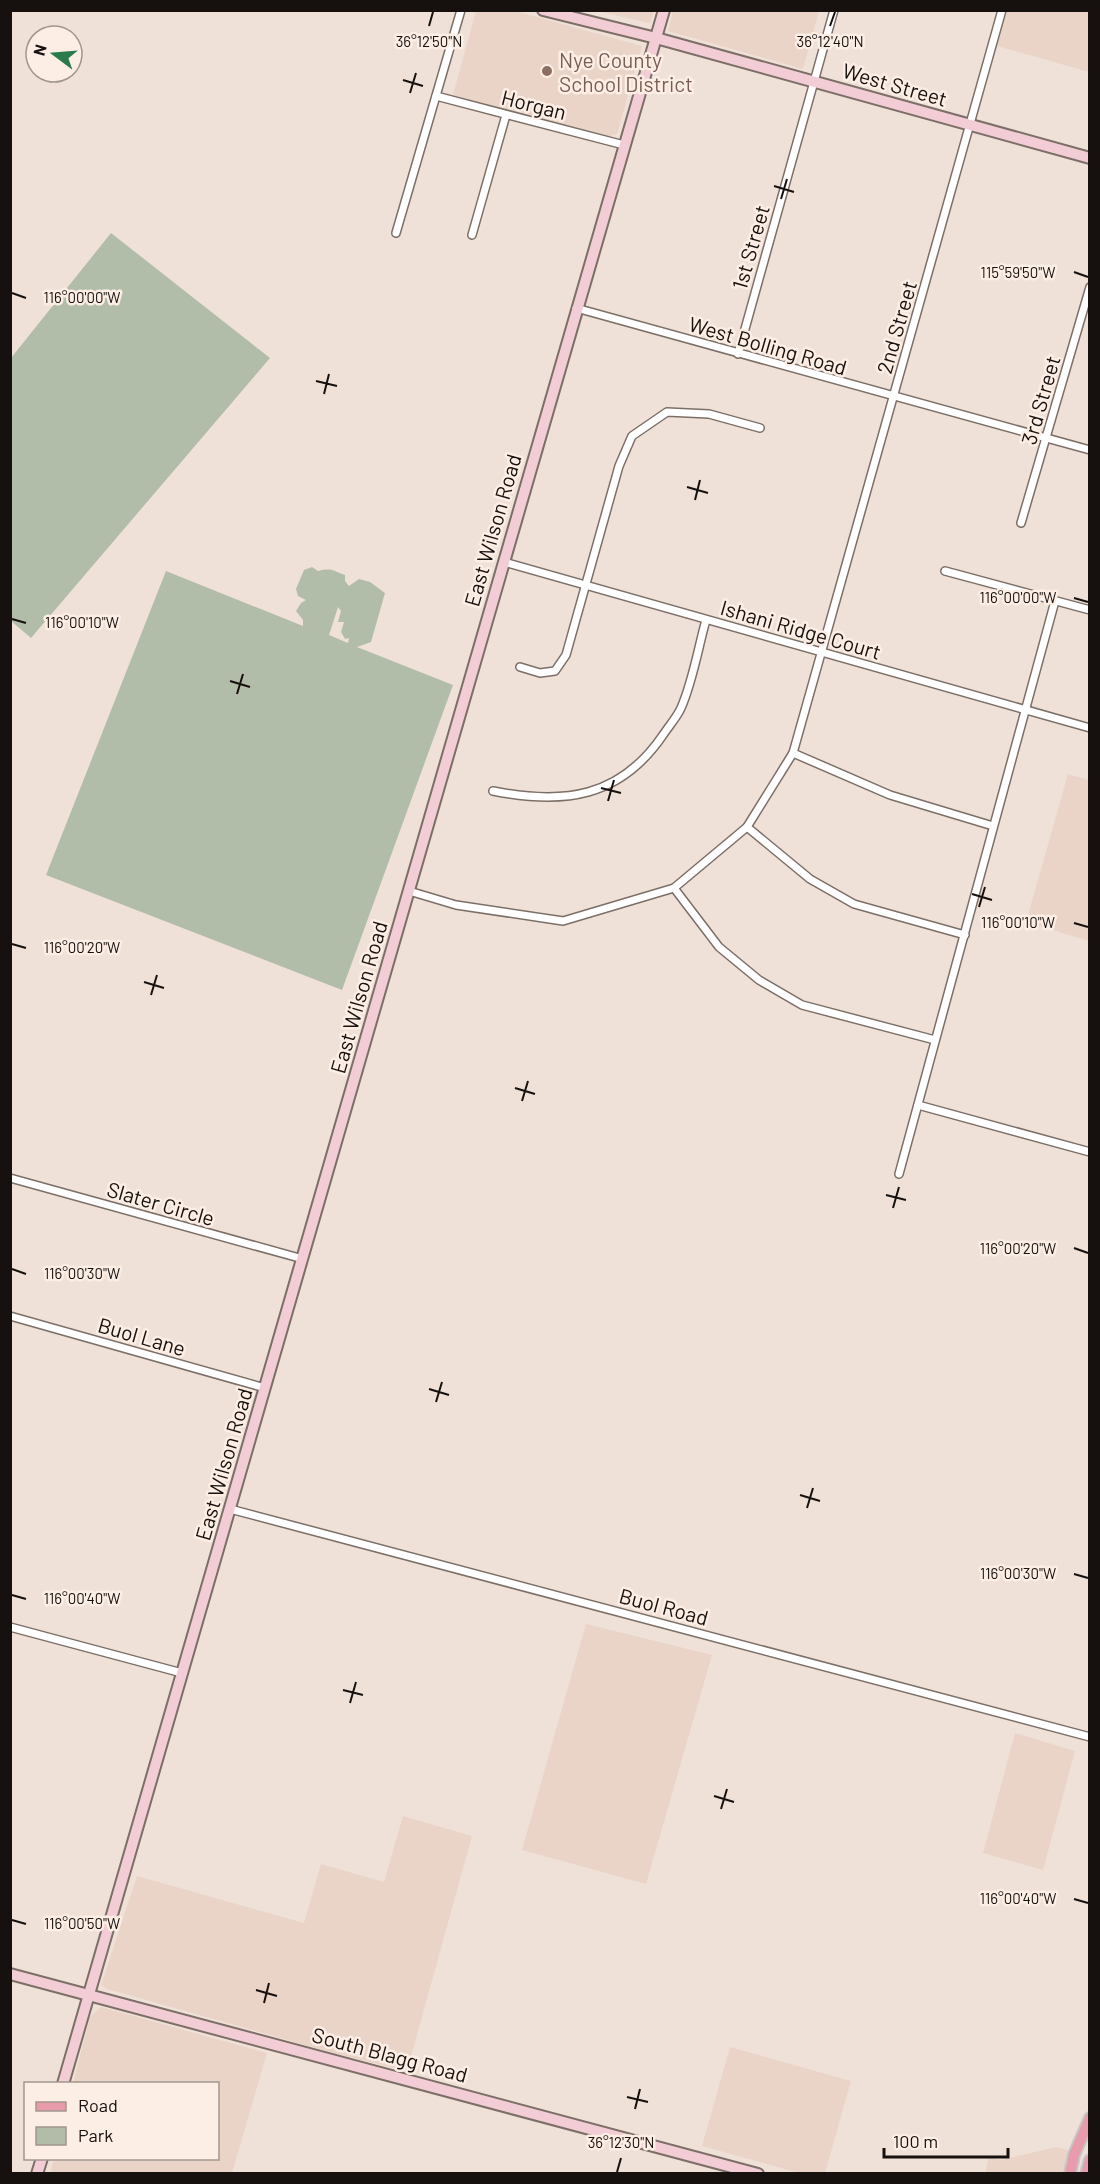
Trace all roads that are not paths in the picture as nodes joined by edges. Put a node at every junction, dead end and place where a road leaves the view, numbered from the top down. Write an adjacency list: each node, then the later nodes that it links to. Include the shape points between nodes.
1 (461, 10): 8 (street)
2 (543, 10): 6 (street, West Street)
3 (664, 10): 6 (street, East Wilson Road)
4 (834, 10): 7 (street, 1st Street)
5 (1002, 10): 10 (street, 2nd Street)
6 (656, 38): 7 (street, West Street); 11 (street, East Wilson Road)
7 (814, 82): 10 (street, West Street); 17 (street, 1st Street)
8 (436, 96): 9 (street, Horgan); 13 (street)
9 (506, 115): 11 (street, Horgan); 14 (street)
10 (970, 125): 12 (street, West Street); 18 (street, 2nd Street)
11 (624, 145): 16 (street, East Wilson Road)
12 (1089, 158)
13 (396, 233)
14 (472, 236)
15 (1089, 287): 20 (street, 3rd Street)
16 (576, 309): 17 (street, West Bolling Road); 23 (street, East Wilson Road)
17 (738, 354): 18 (street, West Bolling Road)
18 (894, 397): 20 (street, West Bolling Road); 29 (street, 2nd Street)
19 (760, 428): 25 (street, via 709,414 667,412 632,436 619,466)
20 (1047, 438): 21 (street, West Bolling Road); 22 (street, 3rd Street)
21 (1089, 450)
22 (1021, 523)
23 (504, 562): 25 (street, Ishani Ridge Court); 38 (street, East Wilson Road)
24 (945, 571): 26 (street)
25 (587, 586): 28 (street, Ishani Ridge Court); 30 (street, via 566,655 555,670 540,673)
26 (1055, 601): 27 (street); 31 (street)
27 (1089, 610)
28 (706, 620): 29 (street, Ishani Ridge Court); 34 (street, via 681,708 654,748 628,775 594,792 552,798)
29 (823, 652): 31 (street, Ishani Ridge Court); 33 (street, 2nd Street)
30 (520, 667)
31 (1024, 710): 32 (street, Ishani Ridge Court); 35 (street)
32 (1089, 728)
33 (793, 753): 35 (street, via 890,795); 36 (street, 2nd Street)
34 (493, 791)
35 (993, 826): 39 (street)
36 (747, 827): 37 (street, 2nd Street); 39 (street, via 810,879 854,904)
37 (674, 888): 38 (street, via 563,921 456,905); 40 (street, via 718,947 759,980 802,1005)
38 (409, 891): 45 (street, East Wilson Road)
39 (965, 935): 40 (street)
40 (935, 1040): 41 (street)
41 (918, 1105): 42 (street); 43 (street)
42 (1089, 1152)
43 (899, 1174)
44 (10, 1178): 45 (street, Slater Circle)
45 (303, 1259): 47 (street, East Wilson Road)
46 (10, 1316): 47 (street, Buol Lane)
47 (265, 1388): 48 (street, East Wilson Road)
48 (230, 1509): 50 (street, East Wilson Road); 51 (street, Buol Road)
49 (10, 1627): 50 (street)
50 (182, 1673): 53 (street, East Wilson Road)
51 (1089, 1737)
52 (10, 1974): 53 (street, South Blagg Road)
53 (89, 1994): 54 (street, East Wilson Road); 57 (street, South Blagg Road)
54 (64, 2082)
55 (1089, 2118): 58 (main road)
56 (1089, 2160): 59 (main road)
57 (758, 2174)
58 (1070, 2174)
59 (1086, 2174)

